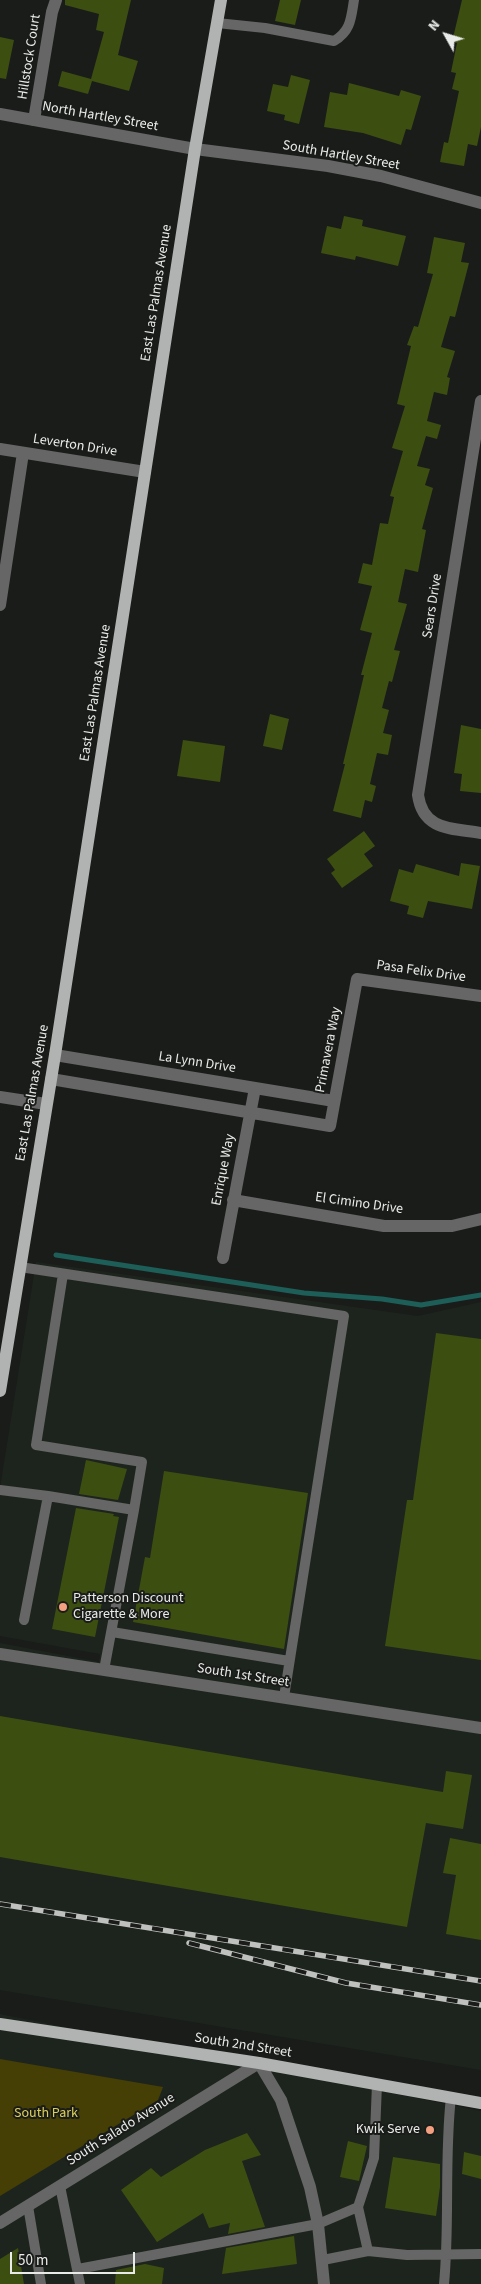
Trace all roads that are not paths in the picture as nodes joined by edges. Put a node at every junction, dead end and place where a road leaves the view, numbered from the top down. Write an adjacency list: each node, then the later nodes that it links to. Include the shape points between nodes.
1 (56, 0): 6 (street, Hillstock Court)
2 (221, 0): 4 (main road, East Las Palmas Avenue)
3 (354, 0): 4 (lane, via 350,26 334,41)
4 (217, 23): 7 (main road, East Las Palmas Avenue)
5 (0, 114): 6 (street, North Hartley Street)
6 (34, 120): 7 (street, North Hartley Street)
7 (194, 150): 8 (street, South Hartley Street, via 328,166); 12 (main road, East Las Palmas Avenue)
8 (481, 202)
9 (481, 401): 14 (street, Sears Drive, via 418,795 424,814 440,826)
10 (0, 449): 11 (street, Leverton Drive)
11 (23, 453): 12 (street, Leverton Drive); 13 (street)
12 (145, 472): 17 (main road, East Las Palmas Avenue)
13 (0, 605)
14 (481, 833)
15 (357, 979): 16 (street, Pasa Felix Drive); 21 (street, Primavera Way)
16 (481, 996)
17 (55, 1055): 18 (main road, East Las Palmas Avenue); 19 (street, La Lynn Drive)
18 (51, 1079): 22 (main road, East Las Palmas Avenue); 23 (street)
19 (255, 1088): 21 (street, La Lynn Drive); 23 (street, Enrique Way)
20 (0, 1097): 22 (street)
21 (334, 1101): 23 (street, Primavera Way, via 330,1126)
22 (46, 1104): 27 (main road, East Las Palmas Avenue)
23 (251, 1113): 24 (street, Enrique Way)
24 (233, 1200): 25 (street, El Cimino Drive, via 384,1226 452,1226); 26 (street, Enrique Way)
25 (481, 1219)
26 (223, 1258)
27 (20, 1267): 28 (lane); 29 (main road, East Las Palmas Avenue)
28 (63, 1274): 33 (lane, via 36,1445 142,1462); 37 (lane, via 344,1316)
29 (2, 1365): 30 (main road, East Las Palmas Avenue)
30 (0, 1391)
31 (0, 1490): 32 (lane)
32 (48, 1496): 33 (lane); 34 (lane)
33 (134, 1510): 35 (lane)
34 (24, 1620)
35 (112, 1632): 37 (lane); 38 (lane)
36 (0, 1654): 38 (street, South 1st Street)
37 (289, 1660): 39 (lane)
38 (104, 1670): 39 (street, South 1st Street)
39 (284, 1697): 40 (street, South 1st Street)
40 (481, 1728)
41 (0, 2024): 42 (main road, South 2nd Street)
42 (259, 2063): 43 (main road, South 2nd Street); 46 (street, South Salado Avenue); 50 (street, via 281,2100 310,2187)
43 (377, 2084): 44 (main road, South 2nd Street); 48 (lane, via 374,2158)
44 (451, 2097): 45 (main road, South 2nd Street); 52 (lane, via 446,2138)
45 (481, 2102)
46 (60, 2186): 47 (street, South Salado Avenue); 55 (lane)
47 (28, 2206): 49 (street, South Salado Avenue); 56 (lane)
48 (358, 2207): 50 (lane); 51 (lane)
49 (0, 2223)
50 (318, 2224): 54 (street); 55 (lane)
51 (368, 2251): 52 (lane, via 407,2255); 54 (lane)
52 (447, 2254): 53 (lane); 59 (lane)
53 (481, 2254)
54 (323, 2260): 58 (street)
55 (78, 2269): 57 (lane)
56 (41, 2284)
57 (80, 2284)
58 (324, 2284)
59 (444, 2284)

